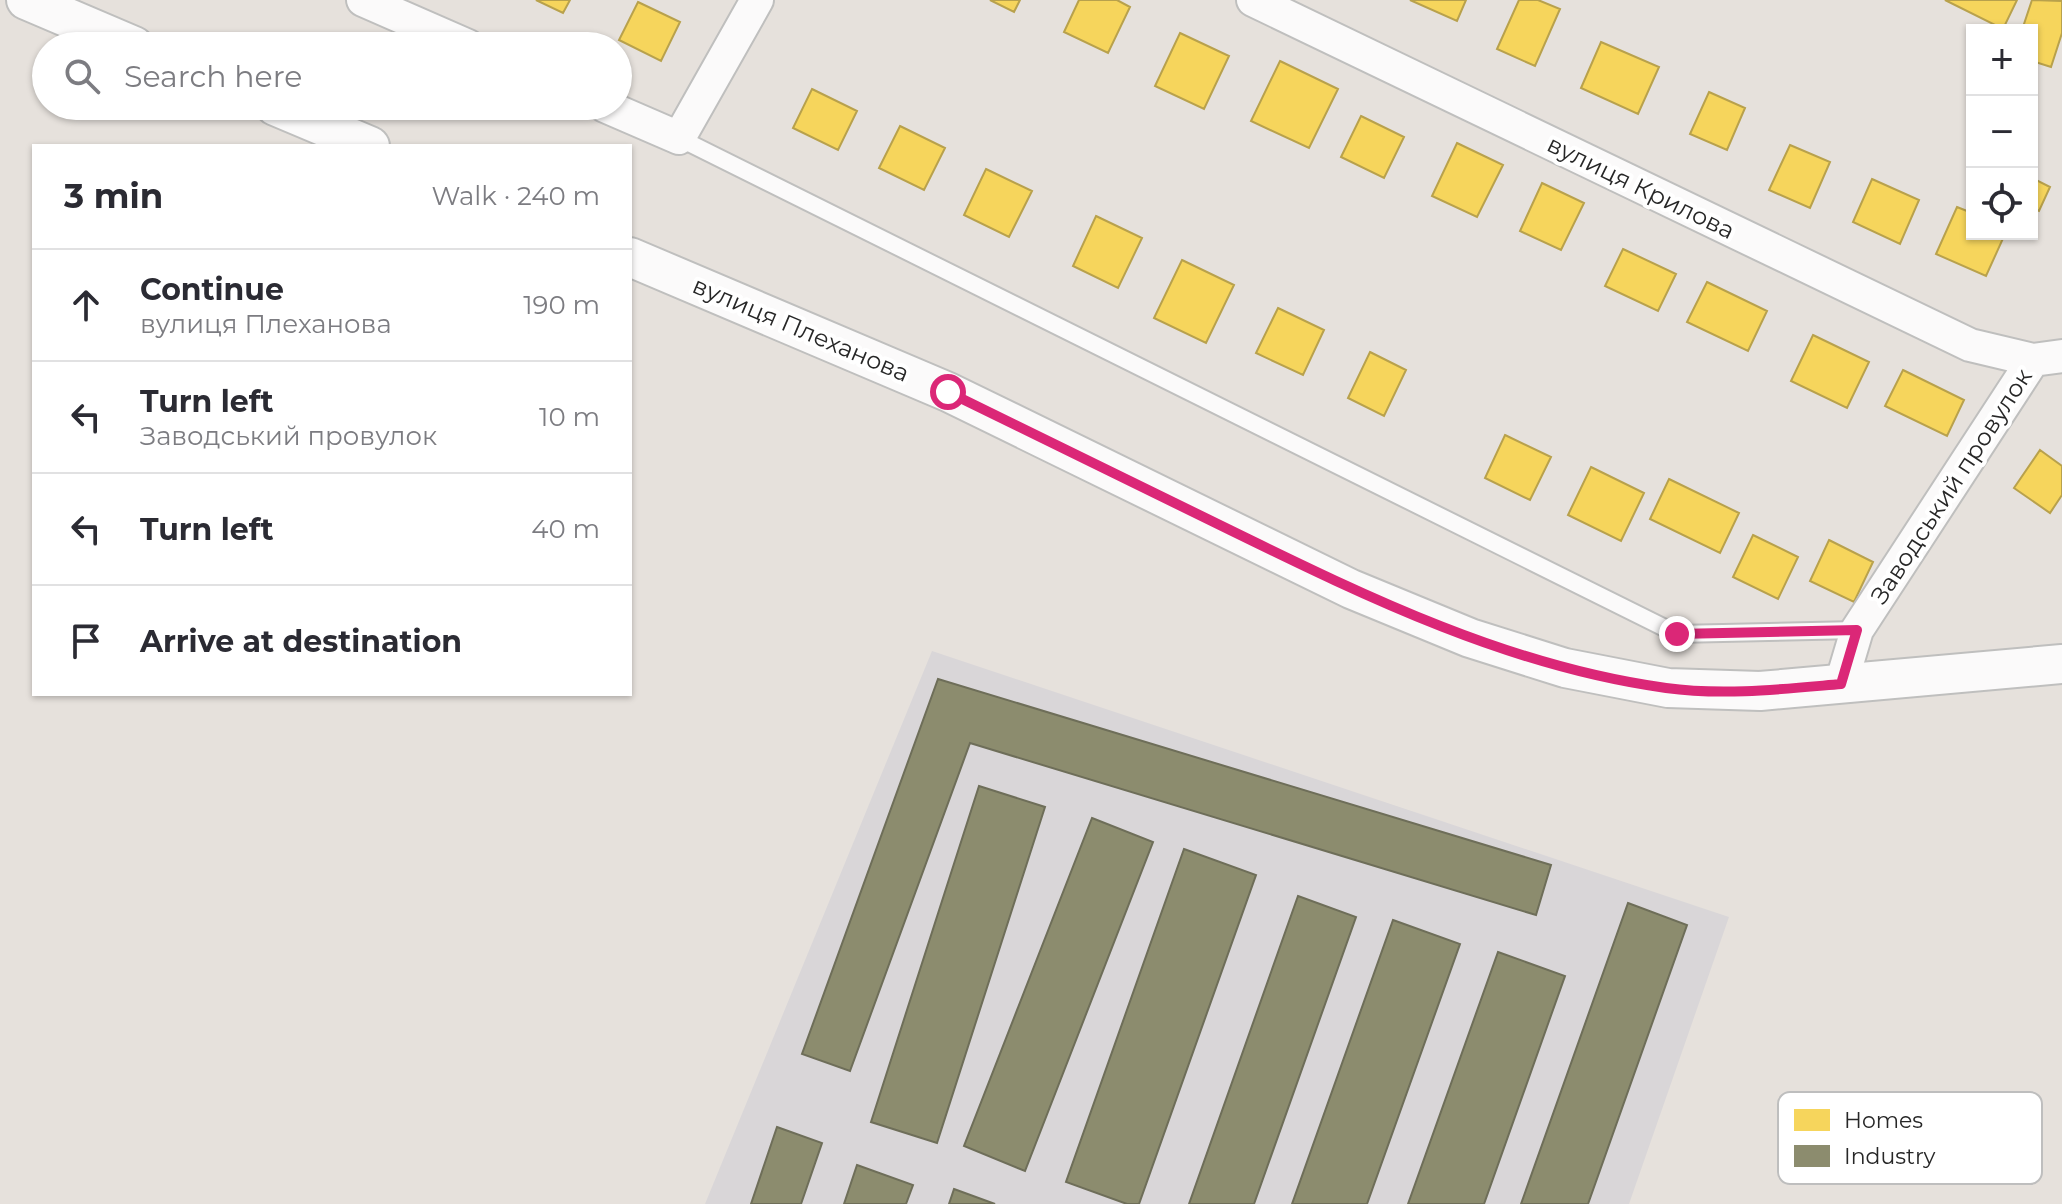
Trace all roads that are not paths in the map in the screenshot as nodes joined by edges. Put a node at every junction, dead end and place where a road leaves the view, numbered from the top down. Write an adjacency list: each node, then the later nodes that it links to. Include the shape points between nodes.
1 (26, 0): 5 (street)
2 (363, 0): 6 (street)
3 (757, 0): 9 (street)
4 (1253, 0): 12 (street, вулиця Крилова, via 1970,345)
5 (101, 32)
6 (436, 32)
7 (632, 118): 9 (street)
8 (308, 120): 10 (street)
9 (679, 138): 13 (lane, via 1677,634)
10 (365, 144)
11 (632, 258): 15 (street, вулиця Плеханова, via 948,392 1351,589 1470,638 1565,668 1668,688 1760,691)
12 (2047, 358): 13 (street, Заводський провулок)
13 (1857, 630): 15 (street, Заводський провулок)
14 (2062, 664): 15 (street, вулиця Плеханова)
15 (1841, 684)

